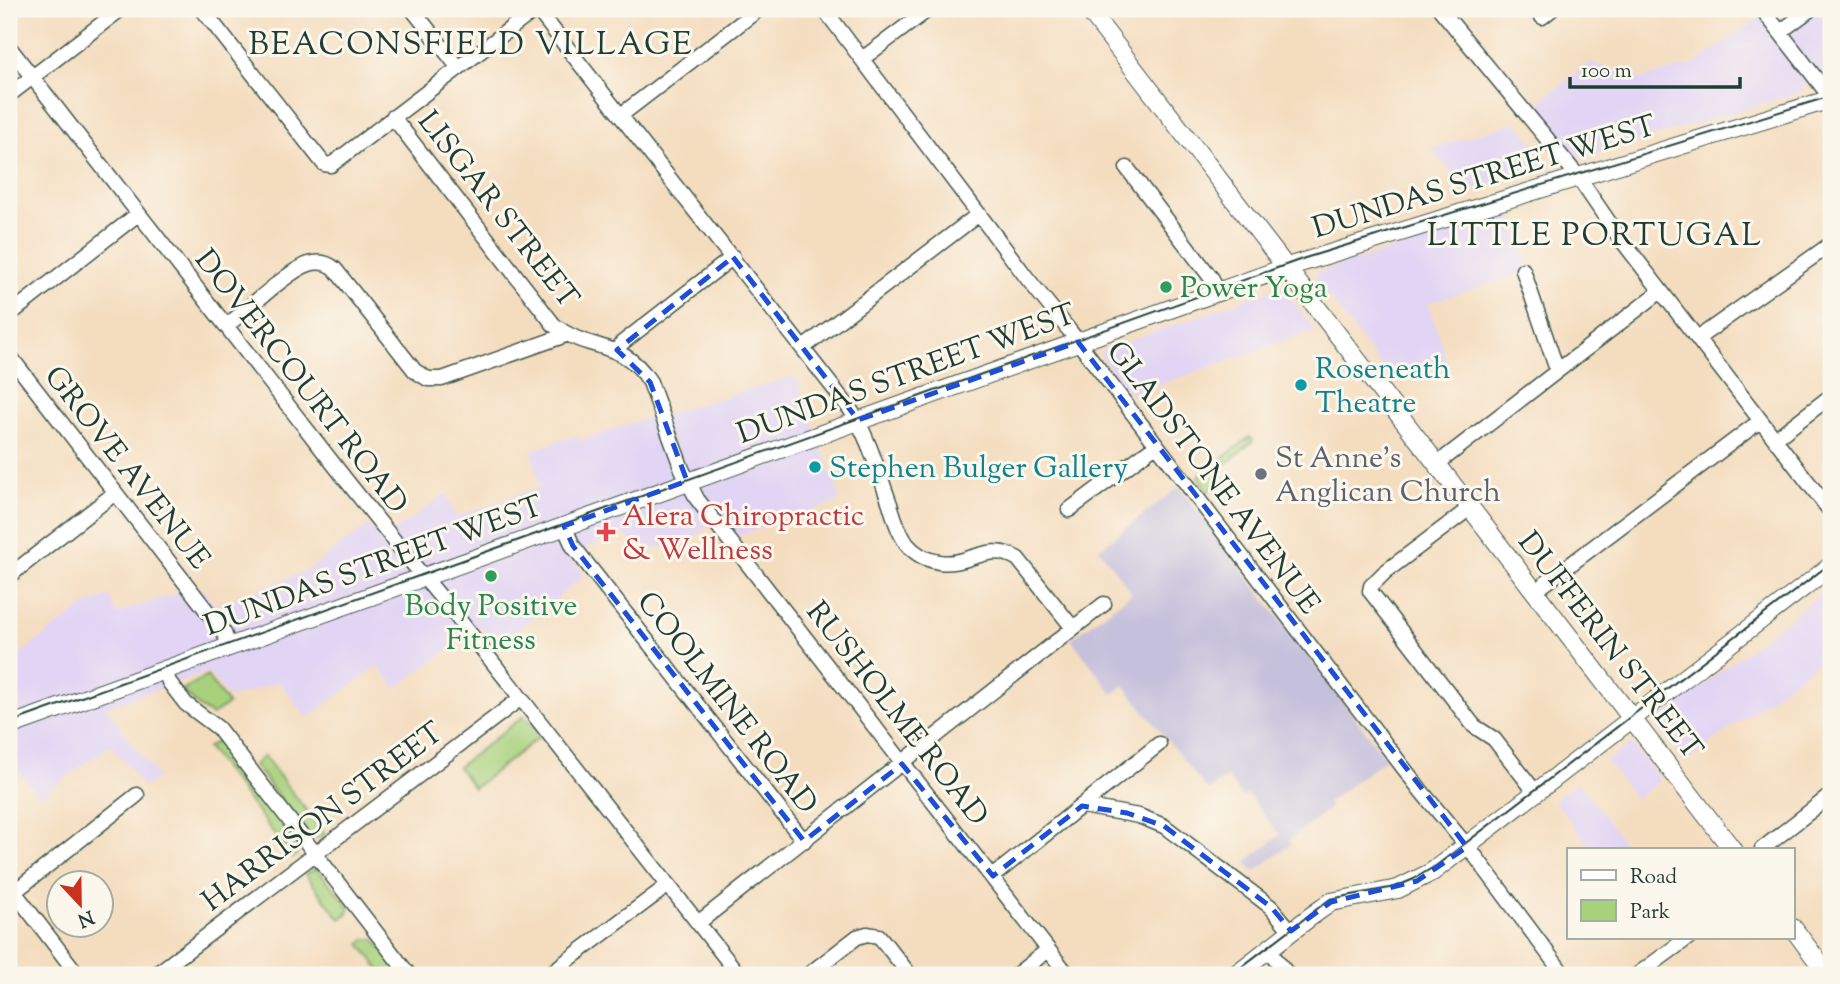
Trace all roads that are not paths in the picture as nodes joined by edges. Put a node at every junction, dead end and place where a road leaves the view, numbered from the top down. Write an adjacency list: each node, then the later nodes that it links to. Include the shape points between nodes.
1 (121, 9): 16 (street)
2 (202, 9): 20 (street, via 324,164 331,165)
3 (412, 9): 15 (street)
4 (536, 9): 15 (street); 19 (street)
5 (759, 9): 19 (street)
6 (824, 9): 14 (street, GLADSTONE AVENUE)
7 (929, 9): 14 (street)
8 (1088, 9): 27 (main road, DUFFERIN STREET)
9 (1440, 9): 22 (street)
10 (1762, 9): 12 (street)
11 (1811, 9): 12 (street)
12 (1780, 32): 18 (street)
13 (9, 47): 16 (street, DOVERCOURT ROAD)
14 (862, 60): 24 (street, GLADSTONE AVENUE)
15 (458, 67): 20 (street)
16 (32, 77): 17 (street); 23 (street, DOVERCOURT ROAD)
17 (9, 95)
18 (1831, 99): 22 (main road, DUNDAS STREET WEST)
19 (621, 115): 26 (street)
20 (393, 117): 33 (street, LISGAR STREET)
21 (1127, 168): 30 (street, via 1212,279)
22 (1577, 177): 27 (main road, DUNDAS STREET WEST); 29 (street)
23 (138, 214): 31 (street); 32 (street, DOVERCOURT ROAD)
24 (979, 214): 35 (street, GLADSTONE AVENUE); 36 (street)
25 (1831, 244): 34 (street)
26 (733, 257): 36 (street); 37 (street)
27 (1287, 267): 30 (main road, DUNDAS STREET WEST); 45 (main road, DUFFERIN STREET)
28 (1523, 270): 39 (street)
29 (1661, 291): 34 (street); 39 (street)
30 (1217, 292): 35 (main road, DUNDAS STREET WEST)
31 (9, 315)
32 (226, 326): 33 (street, via 293,274 317,262 335,268 415,370 428,379 451,377); 54 (street, DOVERCOURT ROAD)
33 (566, 335): 37 (street, LISGAR STREET)
34 (1698, 338): 42 (street)
35 (1078, 342): 41 (main road, DUNDAS STREET WEST); 44 (street, GLADSTONE AVENUE)
36 (803, 348): 41 (street)
37 (617, 350): 46 (street, LISGAR STREET, via 650,382)
38 (9, 355): 47 (street, GROVE AVENUE)
39 (1557, 370): 45 (street)
40 (1831, 396): 43 (street)
41 (858, 421): 46 (main road, DUNDAS STREET WEST); 57 (street, via 909,547 943,562 987,552 1010,554)
42 (1760, 421): 43 (street); 55 (street)
43 (1775, 439): 50 (street)
44 (1156, 445): 49 (street); 70 (street, GLADSTONE AVENUE)
45 (1437, 464): 48 (main road, DUFFERIN STREET)
46 (688, 481): 51 (main road, DUNDAS STREET WEST); 64 (street, RUSHOLME ROAD, via 697,499)
47 (115, 493): 53 (street); 58 (street, GROVE AVENUE, via 224,633)
48 (1470, 508): 55 (main road, DUFFERIN STREET); 65 (street, via 1385,572 1370,591 1474,726 1494,739)
49 (1069, 510)
50 (1831, 512)
51 (564, 526): 54 (main road, DUNDAS STREET WEST); 69 (street, COOLMINE ROAD, via 573,546)
52 (1831, 566): 61 (main road)
53 (9, 576)
54 (423, 576): 58 (main road, DUNDAS STREET WEST); 60 (street, DOVERCOURT ROAD)
55 (1534, 592): 61 (main road, DUFFERIN STREET)
56 (1104, 604): 57 (street)
57 (1073, 628): 64 (street)
58 (229, 646): 59 (main road, DUNDAS STREET WEST)
59 (165, 670): 62 (main road, DUNDAS STREET WEST); 73 (street, via 186,704 215,723)
60 (521, 698): 73 (street, HARRISON STREET); 75 (street, DOVERCOURT ROAD)
61 (1633, 719): 65 (main road); 71 (main road, DUFFERIN STREET)
62 (9, 726)
63 (1159, 744): 68 (street)
64 (902, 764): 69 (street); 74 (street, RUSHOLME ROAD)
65 (1536, 793): 70 (main road)
66 (137, 795): 76 (street)
67 (1831, 795): 72 (street)
68 (1082, 806): 74 (street); 79 (street, via 1139,816 1164,826 1271,907)
69 (804, 841): 77 (street)
70 (1467, 847): 79 (main road, via 1398,889 1331,902); 94 (street, GLADSTONE AVENUE)
71 (1731, 848)
72 (1763, 848)
73 (315, 855): 84 (street, HARRISON STREET); 85 (street)
74 (993, 876): 82 (street, RUSHOLME ROAD)
75 (667, 886): 77 (street, DOVERCOURT ROAD); 86 (street)
76 (11, 888): 83 (street)
77 (698, 923): 87 (street, DOVERCOURT ROAD)
78 (1794, 929): 96 (main road)
79 (1291, 931): 81 (main road)
80 (1686, 939): 95 (street)
81 (1268, 949): 92 (main road); 93 (street)
82 (1048, 950): 90 (street); 91 (street, RUSHOLME ROAD)
83 (78, 975)
84 (155, 975)
85 (409, 975)
86 (548, 975)
87 (739, 975)
88 (808, 975): 89 (street, via 867,934 879,936)
89 (910, 975)
90 (1016, 975)
91 (1068, 975)
92 (1235, 975)
93 (1288, 975)
94 (1564, 975)
95 (1637, 975)
96 (1828, 975)

